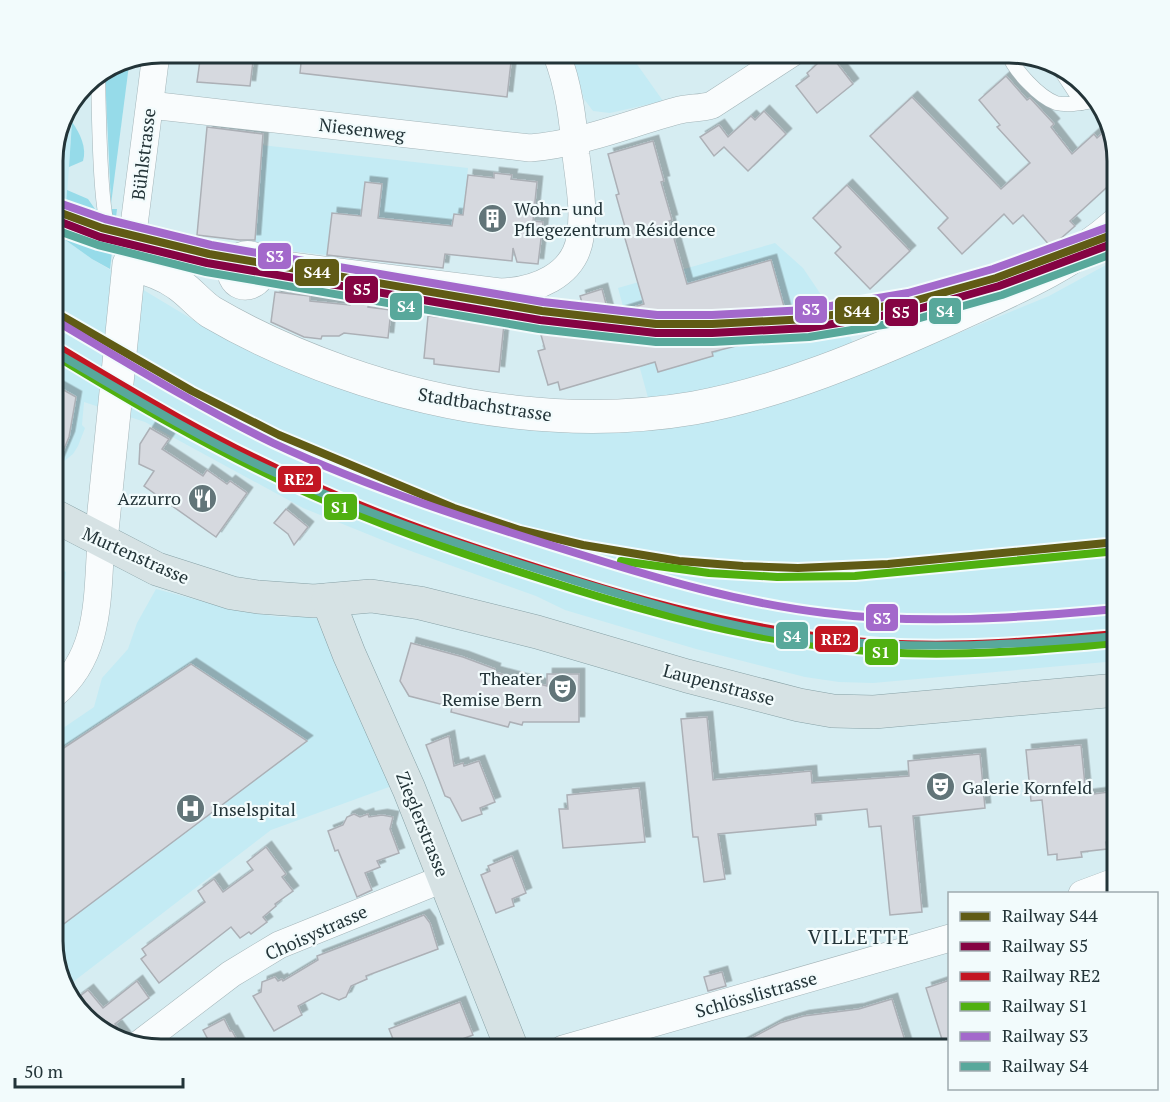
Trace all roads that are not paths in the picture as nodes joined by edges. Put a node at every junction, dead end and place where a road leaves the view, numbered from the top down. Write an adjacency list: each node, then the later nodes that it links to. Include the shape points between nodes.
1 (559, 63): 8 (street)
2 (777, 63): 8 (street, Niesenweg, via 712,105 678,110)
3 (1013, 63): 6 (lane, via 1056,103)
4 (155, 64): 7 (street, Bühlstrasse)
5 (98, 85): 10 (lane, via 106,226)
6 (1086, 100)
7 (150, 105): 8 (street, Niesenweg, via 530,148); 10 (street, Bühlstrasse)
8 (574, 140): 11 (street, via 582,211 577,250 562,271 533,288 500,292 283,265)
9 (1107, 232): 10 (main road, Stadtbachstrasse, via 1080,254 1037,278 814,374 711,404 626,414 559,415 480,407 374,382 302,357 246,331 208,310 179,284)
10 (130, 262): 13 (main road, Bühlstrasse)
11 (263, 266)
12 (63, 520): 13 (main road, Murtenstrasse)
13 (101, 541): 14 (main road, Murtenstrasse, via 157,569 231,593); 15 (street, via 91,640 76,672)
14 (328, 600): 16 (main road, Laupenstrasse, via 371,596 420,603 772,699 832,711 904,710); 17 (main road, Zieglerstrasse)
15 (63, 685)
16 (1107, 691)
17 (445, 878): 19 (street, Choisystrasse, via 279,945 231,974); 20 (main road, Zieglerstrasse)
18 (948, 939): 21 (street, Schlösslistrasse)
19 (148, 1038)
20 (508, 1039)
21 (598, 1039)

